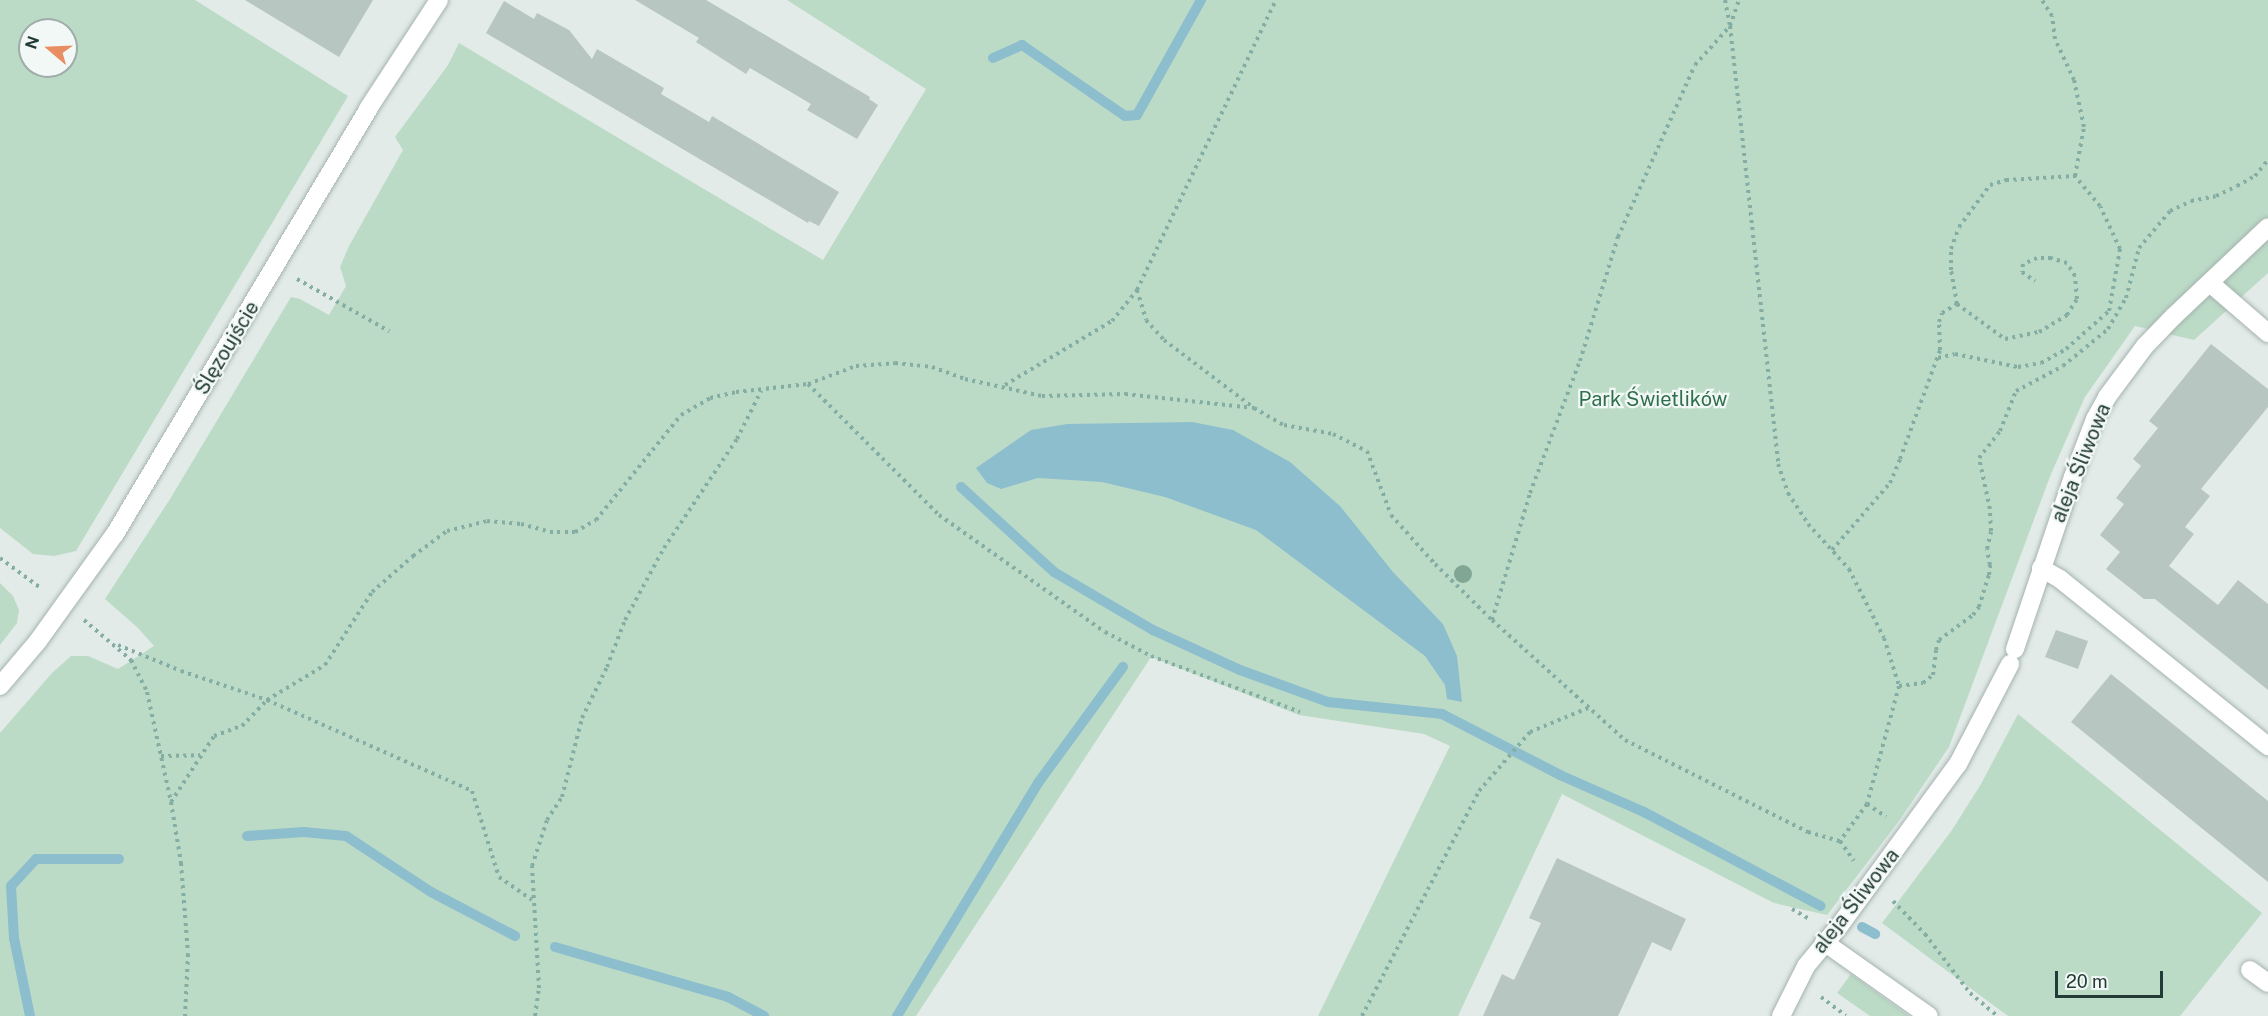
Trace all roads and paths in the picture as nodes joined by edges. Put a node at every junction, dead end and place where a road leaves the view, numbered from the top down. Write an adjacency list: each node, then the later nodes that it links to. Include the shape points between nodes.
1 (439, 0): 12 (street, Ślęzoujście, via 368,109)
2 (1276, 0): 15 (path)
3 (1725, 0): 6 (path)
4 (1739, 0): 6 (path)
5 (2042, 0): 10 (path, via 2052,16 2055,39 2074,80 2084,127)
6 (1730, 26): 24 (path, via 1778,464 1788,493 1808,524); 29 (path, via 1695,64 1618,237 1580,361 1530,493)
7 (2268, 160): 8 (path)
8 (2264, 167): 9 (path); 32 (path, via 2255,177 2216,196 2170,211 2139,248 2126,298 2108,329 2063,366 2016,391 2000,431 1979,458 1991,531 1987,549 1989,575 1979,607 1939,640 1933,675 1923,683)
9 (2268, 171)
10 (2075, 176): 16 (path, via 2006,180 1990,185 1959,227 1951,249); 19 (path, via 2100,207 2120,249 2109,310 2066,349 2041,363 2018,368 1955,354)
11 (2268, 227): 14 (street, aleja Śliwowa)
12 (275, 266): 17 (path); 28 (street, Ślęzoujście, via 152,475)
13 (2035, 281): 16 (path, via 2022,272 2023,264 2037,258 2067,263 2075,276 2077,299 2067,315 2039,332 2005,339)
14 (2210, 283): 18 (street); 26 (street, aleja Śliwowa, via 2145,346 2107,397 2084,446)
15 (1137, 290): 21 (path, via 1112,321); 23 (path, via 1146,320 1164,340)
16 (1957, 304): 19 (path, via 1942,313)
17 (389, 331)
18 (2268, 333)
19 (1938, 358): 24 (path, via 1890,483)
20 (808, 384): 21 (path, via 856,366 894,363 932,367 965,379); 22 (path); 35 (path, via 939,515 1105,632 1151,656)
21 (1004, 386): 23 (path, via 1042,396 1125,394)
22 (761, 391): 33 (path, via 710,398 681,416 596,520 575,532 550,532 487,521 447,531 372,592 325,665); 42 (path, via 737,439 664,548 625,621 582,718 562,798 544,829 532,866)
23 (1254, 408): 29 (path, via 1284,425 1333,434 1367,451 1391,515)
24 (1832, 550): 32 (path, via 1849,569 1884,638)
25 (0, 558): 27 (path)
26 (2041, 568): 36 (street, via 2060,579); 41 (street, aleja Śliwowa, via 2012,657 1958,764)
27 (16, 570)
28 (64, 606): 30 (path); 31 (street, Ślęzoujście)
29 (1492, 620): 34 (path)
30 (114, 643): 33 (path); 38 (path, via 131,660 147,692)
31 (0, 686)
32 (1899, 686): 40 (path, via 1867,804)
33 (267, 700): 37 (path, via 242,726 214,736); 42 (path, via 472,791 499,878)
34 (1588, 708): 40 (path, via 1625,740 1808,832); 49 (path, via 1530,732 1479,791)
35 (1300, 712)
36 (2268, 746)
37 (201, 755): 38 (path); 39 (path)
38 (161, 756): 39 (path)
39 (171, 802): 47 (path, via 181,863 188,954)
40 (1840, 841): 41 (path)
41 (1872, 882): 43 (street, aleja Śliwowa); 53 (path, via 1925,934 1970,993)
42 (532, 900): 48 (path, via 537,930)
43 (1824, 942): 50 (street, aleja Śliwowa); 52 (street)
44 (2250, 970): 45 (street)
45 (2268, 983)
46 (1820, 997): 51 (path)
47 (185, 1016)
48 (535, 1016)
49 (1362, 1016)
50 (1781, 1016)
51 (1846, 1016)
52 (1929, 1016)
53 (1997, 1016)

